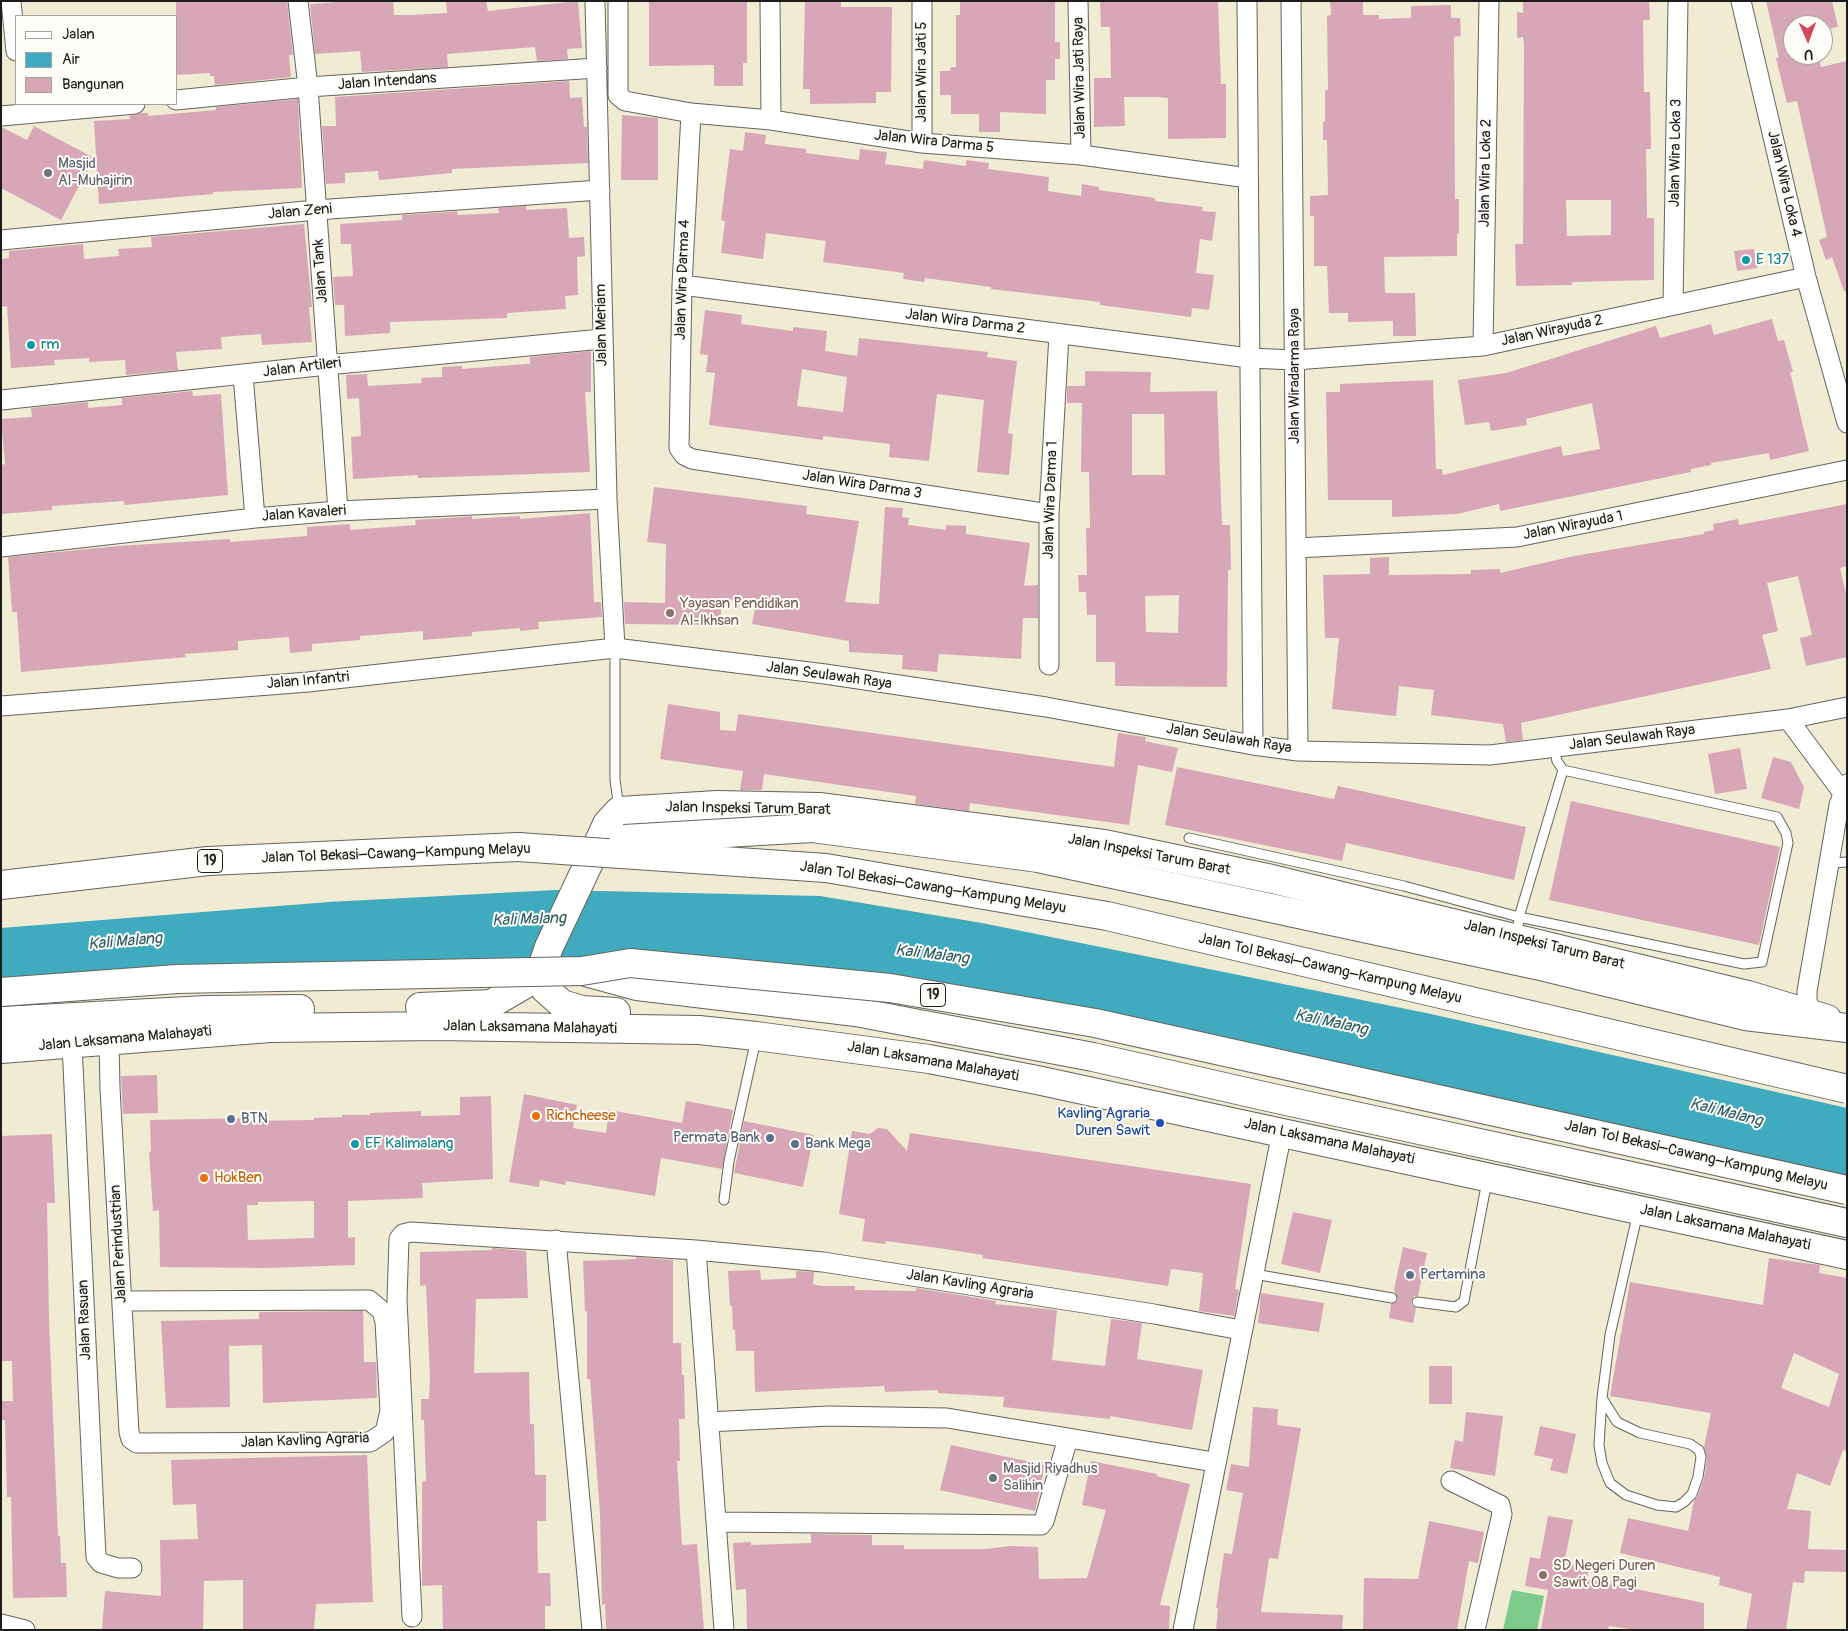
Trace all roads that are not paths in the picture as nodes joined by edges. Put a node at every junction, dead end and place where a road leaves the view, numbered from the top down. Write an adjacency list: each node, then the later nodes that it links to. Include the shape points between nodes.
1 (11, 1): 13 (street)
2 (298, 1): 15 (street, Jalan Tank)
3 (595, 1): 14 (street, Jalan Meriam)
4 (618, 1): 19 (street, Jalan Wira Darma 5, via 618,95 621,99)
5 (770, 1): 21 (street)
6 (922, 1): 22 (street, Jalan Wira Jati 5)
7 (1078, 1): 23 (street, Jalan Wira Jati Raya)
8 (1247, 1): 24 (street)
9 (1291, 1): 35 (street, Jalan Wiradarma Raya)
10 (1489, 1): 33 (street, Jalan Wira Loka 2)
11 (1678, 1): 30 (street, Jalan Wira Loka 3)
12 (1741, 1): 28 (street, Jalan Wira Loka 4)
13 (15, 41)
14 (597, 68): 15 (street, Jalan Intendans); 25 (street, Jalan Meriam)
15 (308, 87): 16 (street, Jalan Intendans); 26 (street, Jalan Tank)
16 (178, 100)
17 (112, 105): 18 (street)
18 (22, 109): 20 (street)
19 (691, 113): 21 (street, Jalan Wira Darma 5); 29 (street, Jalan Wira Darma 4)
20 (1, 116)
21 (771, 120): 22 (street, Jalan Wira Darma 5)
22 (922, 143): 23 (street, Jalan Wira Darma 5)
23 (1081, 155): 24 (street, Jalan Wira Darma 5)
24 (1248, 178): 34 (street)
25 (600, 190): 26 (street, Jalan Zeni); 32 (street, Jalan Meriam)
26 (316, 210): 27 (street, Jalan Zeni); 36 (street, Jalan Tank)
27 (1, 240)
28 (1806, 277): 30 (street, Jalan Wirayuda 2); 39 (street, Jalan Wira Loka 4)
29 (682, 285): 31 (street, Jalan Wira Darma 2); 40 (street, Jalan Wira Darma 4)
30 (1673, 304): 33 (street, Jalan Wirayuda 2)
31 (1059, 334): 34 (street, Jalan Wira Darma 2); 44 (street, Jalan Wira Darma 1)
32 (602, 339): 36 (street, Jalan Artileri); 42 (street, Jalan Meriam)
33 (1483, 346): 35 (street, Jalan Wirayuda 2)
34 (1249, 358): 35 (street, Jalan Wirayuda 2); 53 (street)
35 (1295, 360): 47 (street, Jalan Wiradarma Raya)
36 (328, 365): 37 (street, Jalan Artileri); 43 (street, Jalan Tank)
37 (243, 375): 38 (street, Jalan Artileri); 45 (street)
38 (1, 400)
39 (1847, 423)
40 (679, 448): 44 (street, Jalan Wira Darma 3, via 692,459)
41 (1847, 470): 47 (street, Jalan Wirayuda 1, via 1517,537)
42 (607, 499): 43 (street, Jalan Kavaleri); 48 (street, Jalan Meriam)
43 (338, 511): 45 (street, Jalan Kavaleri)
44 (1049, 514): 49 (street, Jalan Wira Darma 1)
45 (255, 518): 46 (street, Jalan Kavaleri)
46 (1, 547)
47 (1296, 548): 55 (street, Jalan Wiradarma Raya)
48 (615, 648): 50 (street, Jalan Infantri, via 308,682); 53 (street, Jalan Seulawah Raya, via 825,674 1046,707); 58 (lane, via 615,780)
49 (1049, 665)
50 (1, 706)
51 (1847, 707): 52 (street, Jalan Seulawah Raya)
52 (1788, 719): 54 (street, Jalan Seulawah Raya); 57 (street)
53 (1253, 745): 55 (street, Jalan Seulawah Raya)
54 (1554, 747): 55 (street, Jalan Seulawah Raya, via 1490,755); 56 (lane)
55 (1298, 751)
56 (1563, 770): 63 (lane); 63 (lane, via 1777,817 1788,842 1762,962 1744,964)
57 (1844, 797): 61 (street)
58 (619, 811): 63 (main road, Jalan Inspeksi Tarum Barat, via 717,805 819,808 1104,844); 65 (main road, bridge, via 607,824)
59 (1189, 838): 63 (lane, via 1404,886)
60 (518, 847): 62 (main road, Jalan Tol Bekasi–Cawang–Kampung Melayu / 19, via 208,861); 69 (main road, bridge, via 812,828 1038,858 1536,965 1745,1016); 75 (main road, Jalan Tol Bekasi–Cawang–Kampung Melayu / 19, bridge, via 826,868 1106,916)
61 (1839, 863): 67 (street, via 1807,991)
62 (1, 886)
63 (1518, 928): 67 (main road, Jalan Inspeksi Tarum Barat)
64 (582, 971): 66 (main road, Jalan Tol Bekasi–Cawang–Kampung Melayu / 19, bridge, via 177,979); 78 (main road, Jalan Tol Bekasi–Cawang–Kampung Melayu / 19, bridge, via 630,963 890,988 1086,1021); 81 (main road, via 637,986 856,1012 1093,1057)
65 (539, 975): 68 (main road, Jalan Laksamana Malahayati, via 491,1004 462,1007 206,1010); 70 (main road, via 546,989 562,1004 582,1010 670,1017)
66 (1, 992)
67 (1814, 1014): 69 (main road, Jalan Inspeksi Tarum Barat)
68 (1, 1021)
69 (1847, 1027)
70 (699, 1030): 71 (main road, Jalan Laksamana Malahayati); 72 (main road, Jalan Laksamana Malahayati, via 437,1026 270,1028)
71 (756, 1036): 76 (main road, Jalan Laksamana Malahayati, via 929,1059); 79 (lane, via 729,1161)
72 (109, 1040): 73 (main road, Jalan Laksamana Malahayati); 87 (street, Jalan Perindustrian)
73 (72, 1044): 74 (main road, Jalan Laksamana Malahayati); 97 (street, Jalan Rasuan, via 96,1557 101,1563)
74 (1, 1049)
75 (1847, 1089)
76 (1282, 1132): 77 (main road, Jalan Laksamana Malahayati); 85 (street)
77 (1488, 1177): 80 (main road, Jalan Laksamana Malahayati); 88 (lane, via 1464,1301 1456,1307)
78 (1847, 1190)
79 (724, 1200)
80 (1638, 1210): 84 (main road, Jalan Laksamana Malahayati); 90 (lane, via 1609,1344)
81 (1847, 1223)
82 (556, 1240): 83 (street, Jalan Kavling Agraria); 98 (street, Jalan Kavling Agraria, via 411,1232 399,1239 397,1300); 101 (street)
83 (696, 1250): 89 (street, Jalan Kavling Agraria, via 823,1262); 91 (street)
84 (1847, 1255)
85 (1254, 1274): 86 (lane); 89 (street)
86 (1392, 1298)
87 (122, 1301): 93 (street, Jalan Perindustrian, via 129,1432); 93 (street, Jalan Kavling Agraria, via 369,1300 382,1311 385,1322 390,1411 385,1432 375,1440)
88 (1417, 1302)
89 (1242, 1330): 94 (street)
90 (1602, 1398): 90 (lane, via 1599,1445 1610,1483 1626,1495 1657,1505 1676,1507 1684,1502 1692,1494 1698,1477 1699,1450 1690,1444 1640,1433 1617,1422)
91 (708, 1422): 92 (street, via 829,1416 947,1418); 96 (street)
92 (1068, 1438): 94 (street); 96 (street, via 1041,1524)
93 (137, 1443)
94 (1214, 1462): 103 (street)
95 (1451, 1482): 104 (street, via 1500,1505 1502,1514)
96 (716, 1522): 102 (street)
97 (132, 1568)
98 (412, 1617)
99 (1, 1624): 100 (street)
100 (25, 1630)
101 (592, 1630)
102 (724, 1630)
103 (1183, 1630)
104 (1475, 1630)

